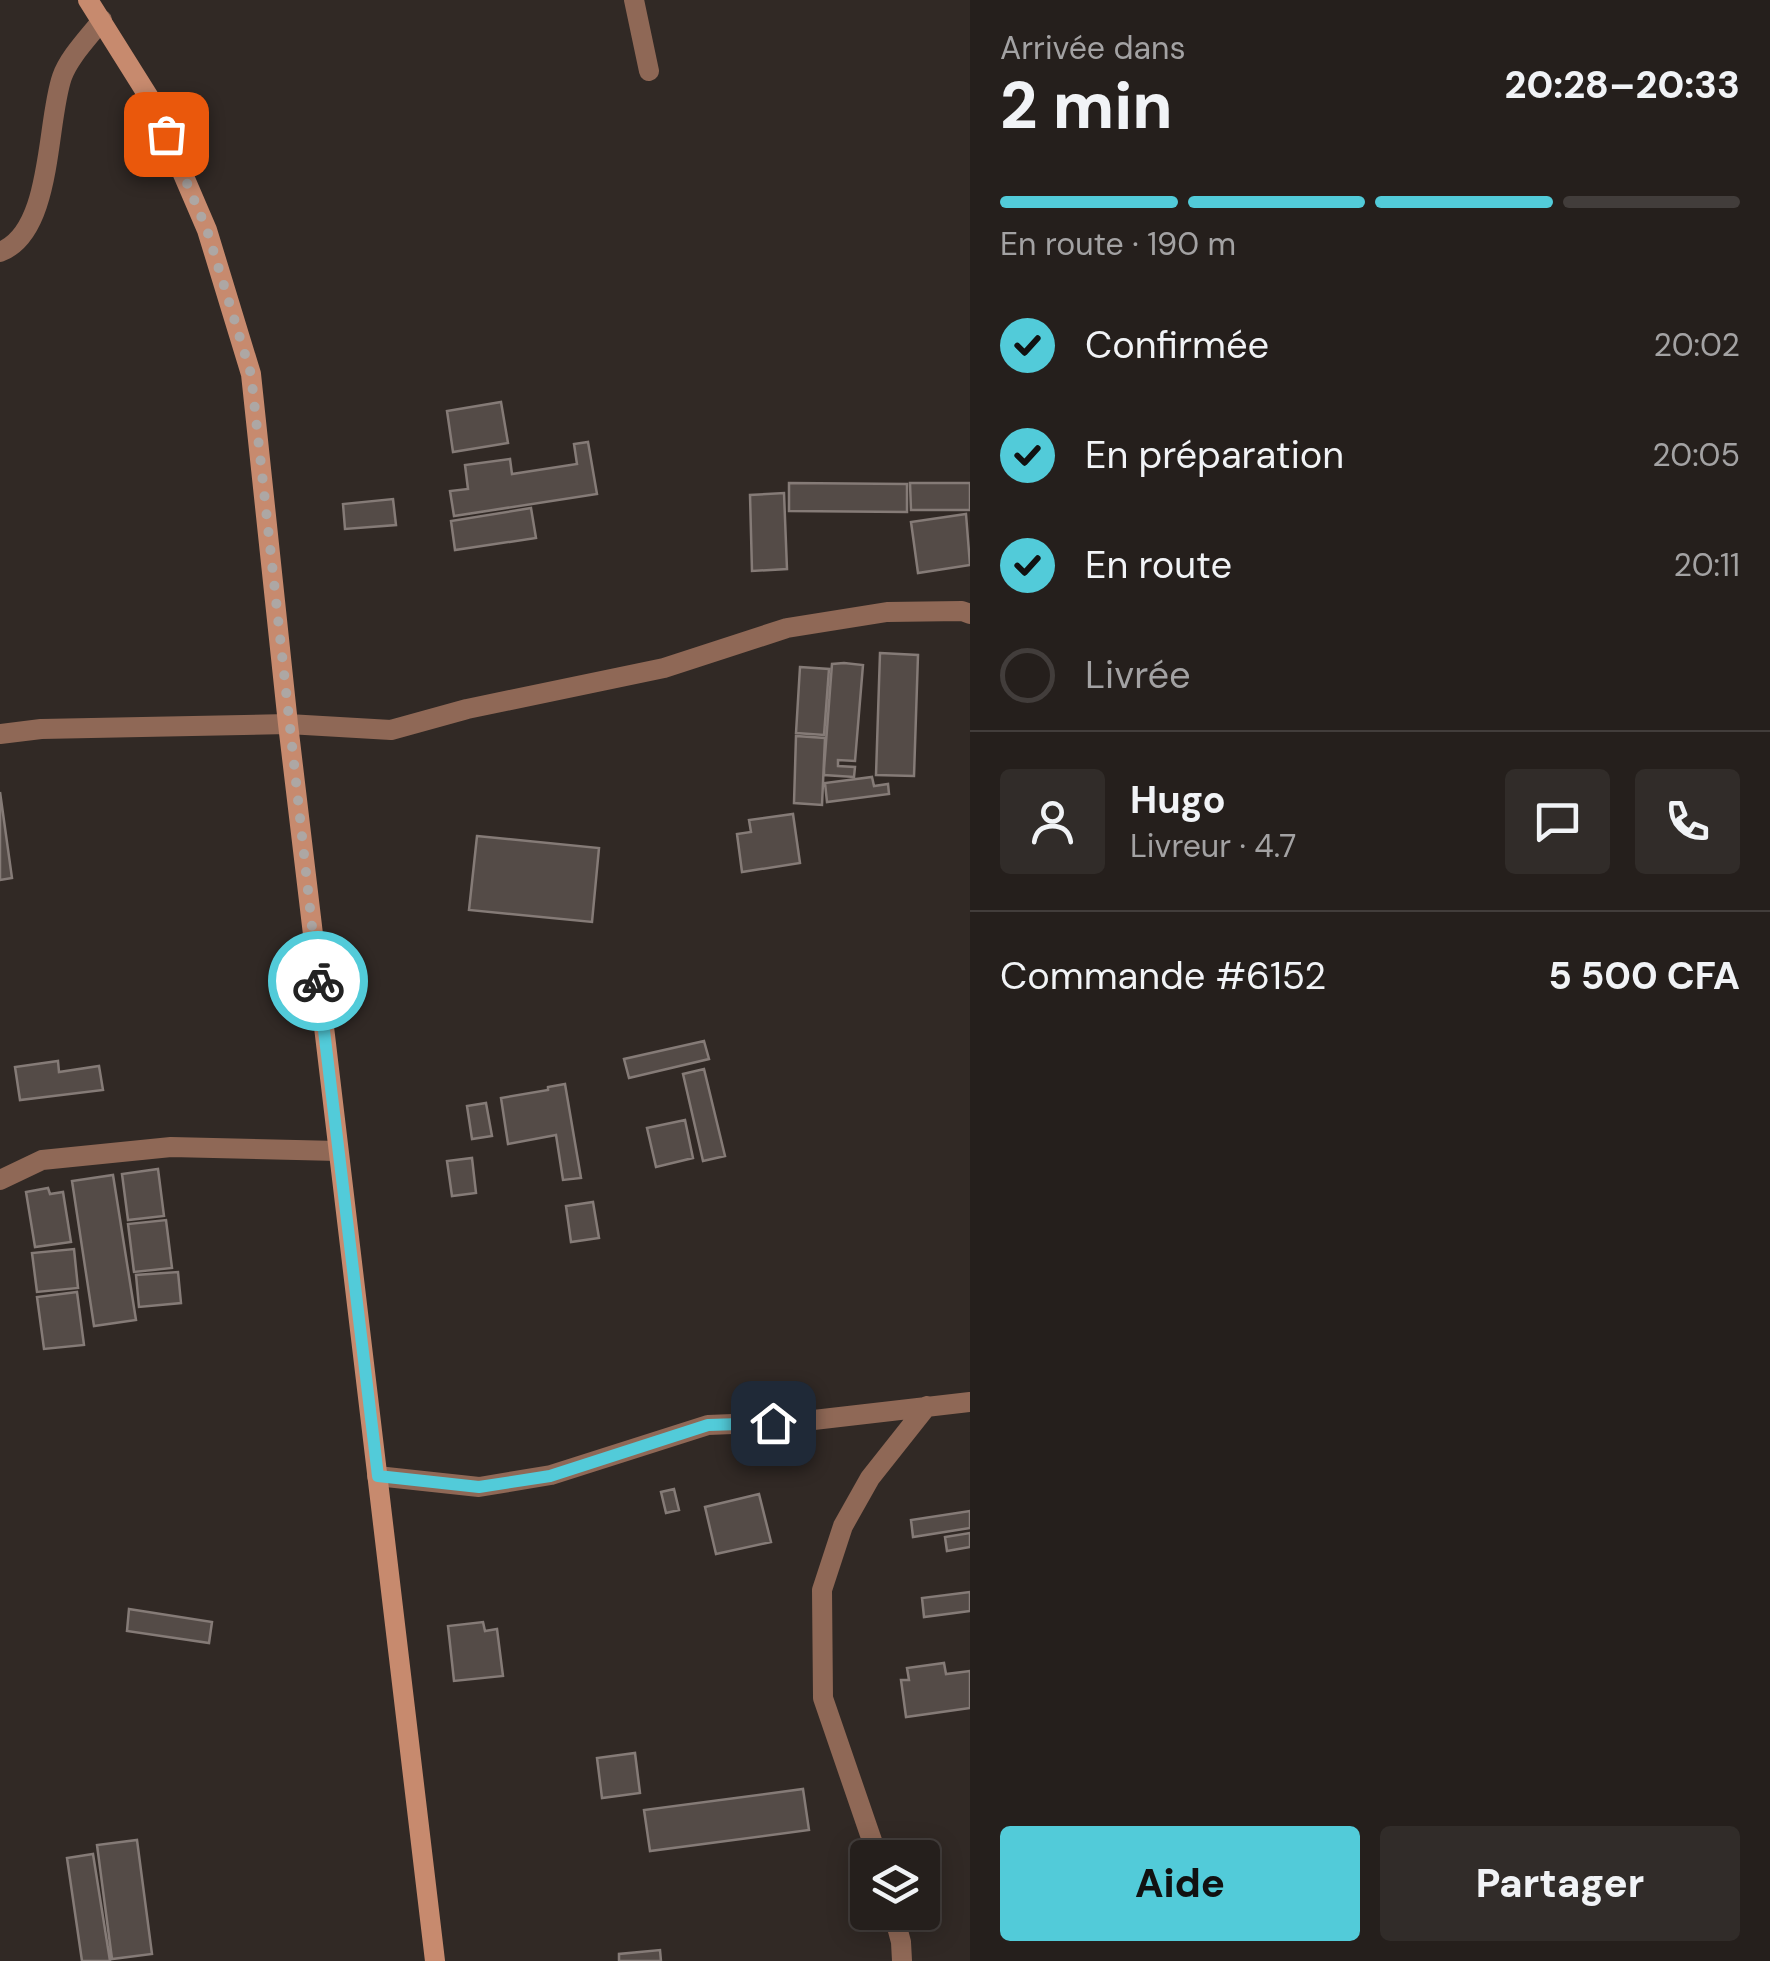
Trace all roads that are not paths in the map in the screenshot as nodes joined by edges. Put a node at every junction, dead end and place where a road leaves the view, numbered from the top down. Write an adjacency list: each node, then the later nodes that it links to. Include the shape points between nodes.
1 (88, 0): 3 (main road)
2 (634, 0): 4 (street)
3 (102, 20): 5 (street, via 63,72 41,200 12,247); 7 (main road, via 152,102 207,230 251,374)
4 (649, 71)
5 (0, 252)
6 (970, 614): 7 (street, via 886,612 787,628 664,668 391,730)
7 (288, 724): 8 (street); 9 (main road)
8 (0, 734)
9 (338, 1152): 10 (street, via 171,1147 42,1160); 13 (main road)
10 (0, 1180)
11 (970, 1402): 12 (street)
12 (927, 1406): 13 (street, via 805,1422 708,1425 550,1476 479,1487); 14 (street, via 870,1478 843,1526 822,1590 823,1698)
13 (378, 1476): 16 (main road)
14 (871, 1840)
15 (896, 1930): 17 (street)
16 (435, 1961)
17 (902, 1961)

